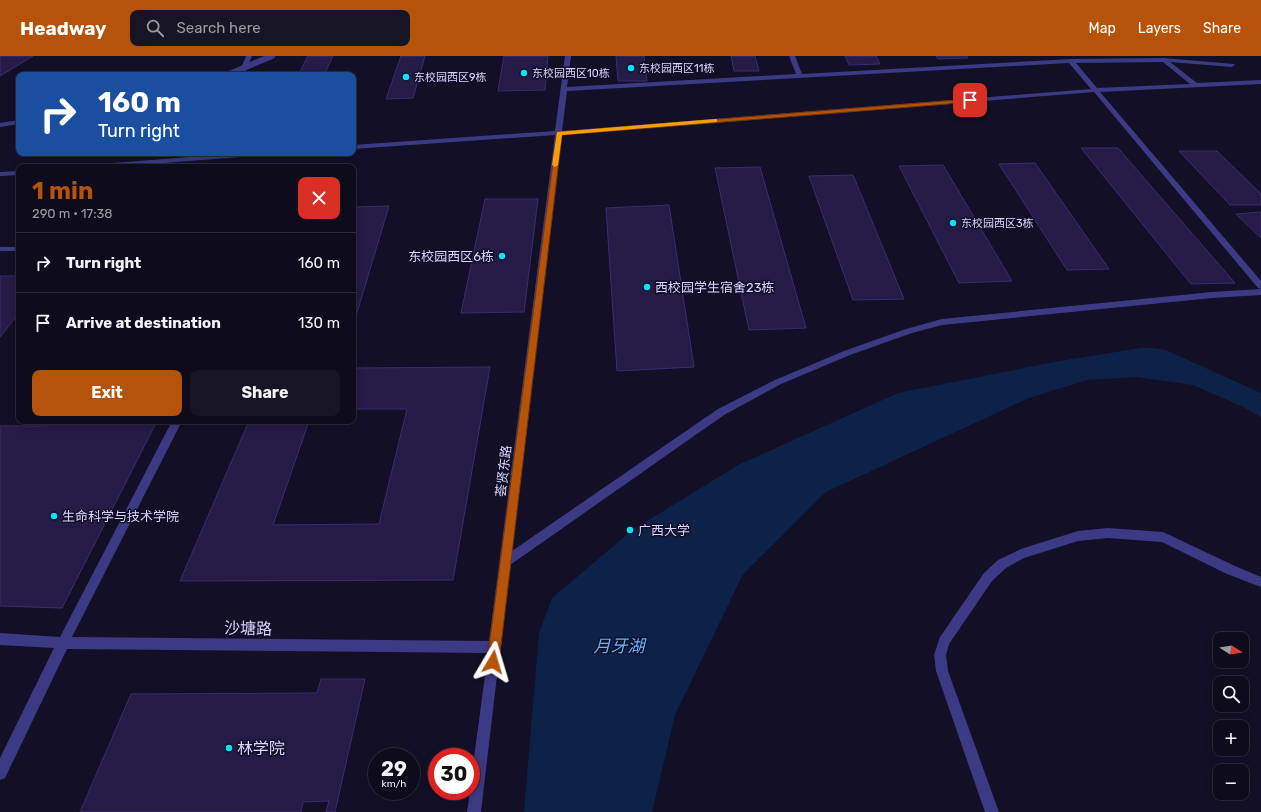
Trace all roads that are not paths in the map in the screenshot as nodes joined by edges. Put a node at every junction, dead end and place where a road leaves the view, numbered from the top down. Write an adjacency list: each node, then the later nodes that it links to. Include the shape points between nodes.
1 (249, 56): 9 (street)
2 (272, 56): 8 (street, bridge)
3 (568, 56): 13 (street, 荟贤东路)
4 (792, 56): 10 (street)
5 (1164, 60): 6 (street); 7 (street); 12 (street)
6 (1071, 61): 10 (street); 14 (street)
7 (1232, 65)
8 (234, 72)
9 (242, 72)
10 (799, 75): 13 (street)
11 (1261, 82): 12 (street)
12 (1194, 84): 14 (street)
13 (565, 89): 17 (street, 荟贤东路)
14 (1096, 90): 17 (street); 25 (street)
15 (16, 122): 16 (street)
16 (0, 125)
17 (559, 133): 18 (street); 28 (street, 荟贤东路)
18 (356, 147)
19 (204, 156): 20 (street)
20 (119, 164)
21 (16, 173): 22 (street)
22 (0, 174)
23 (0, 249): 24 (street)
24 (16, 249)
25 (1261, 286)
26 (1261, 292): 28 (street, via 942,322 847,353 778,382 721,412)
27 (175, 424): 31 (street)
28 (505, 562): 32 (street, 荟贤东路)
29 (1261, 582): 35 (street, via 1231,570 1173,540 1153,535 1108,533 1078,536 1021,554 1002,564 988,577 944,641 940,655 942,671)
30 (0, 638): 31 (street, 沙塘路)
31 (62, 643): 32 (street, 沙塘路); 33 (street)
32 (495, 647): 34 (street, 荟贤东路)
33 (0, 773)
34 (474, 812)
35 (992, 812)

